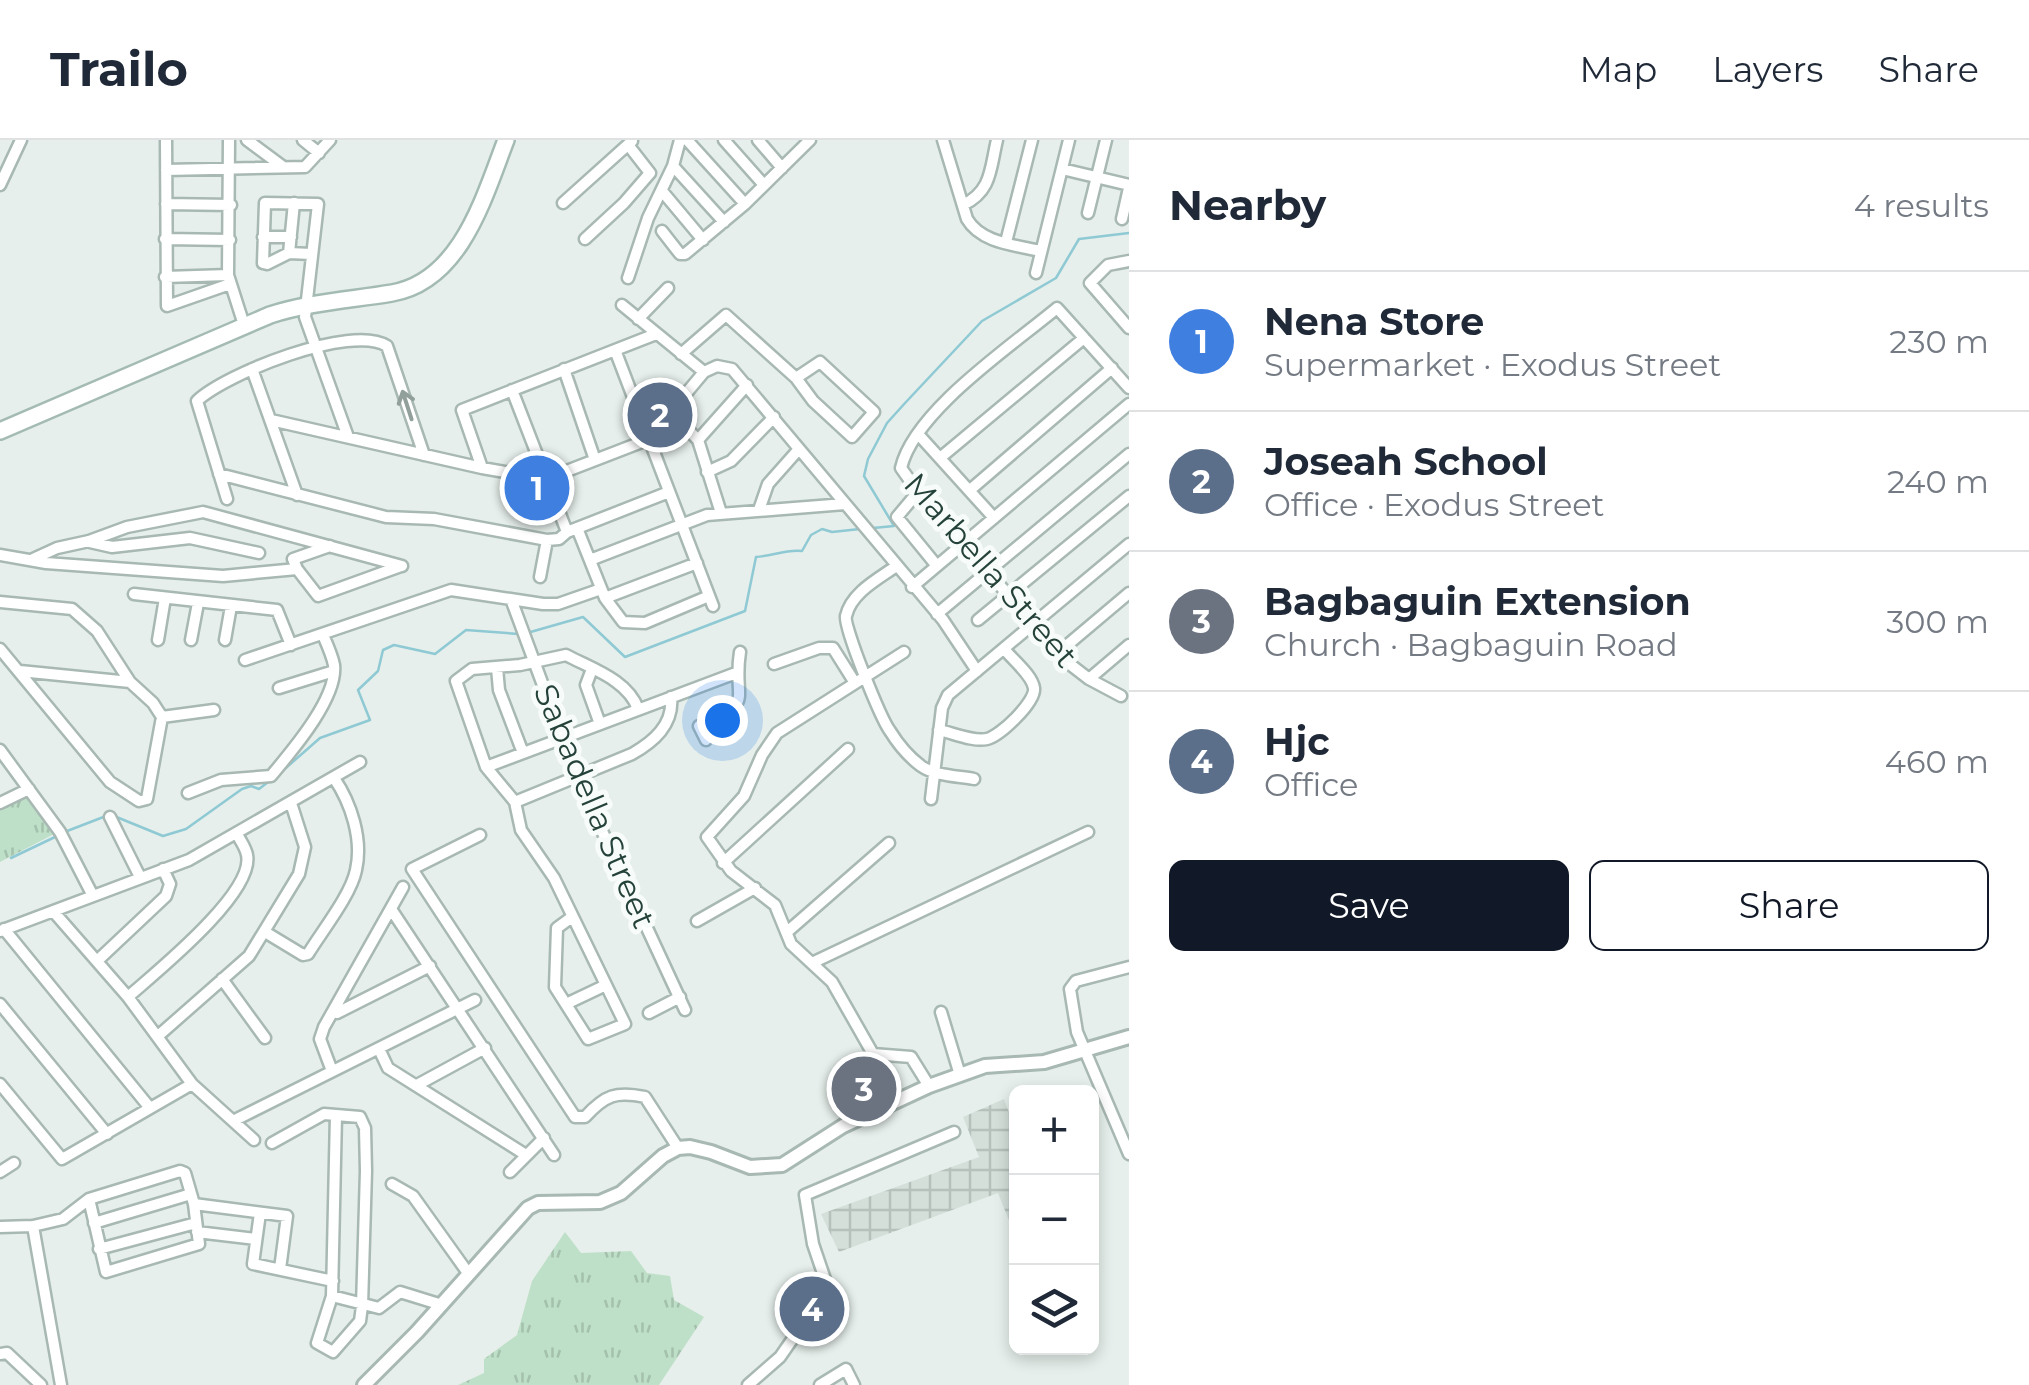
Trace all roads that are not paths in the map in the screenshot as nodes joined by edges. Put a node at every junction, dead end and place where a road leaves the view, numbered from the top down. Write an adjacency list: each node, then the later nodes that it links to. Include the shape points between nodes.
1 (21, 140): 26 (street)
2 (166, 140): 24 (street)
3 (229, 140): 21 (street)
4 (248, 140): 20 (street)
5 (303, 140): 18 (street)
6 (330, 140): 18 (street)
7 (506, 140): 57 (main road, via 471,222 433,276 392,293)
8 (684, 140): 19 (street); 34 (street)
9 (724, 140): 27 (street)
10 (810, 140): 22 (street)
11 (944, 140): 35 (street)
12 (997, 140): 35 (street, via 984,190)
13 (1032, 140): 46 (street)
14 (1068, 140): 23 (street)
15 (1106, 140): 25 (street)
16 (764, 142): 22 (street)
17 (631, 143): 33 (street); 43 (street, via 650,172)
18 (320, 153): 20 (street, via 305,167)
19 (673, 166): 29 (street); 38 (street)
20 (283, 167): 21 (street)
21 (230, 168): 24 (street); 32 (street)
22 (782, 168): 27 (street)
23 (1062, 169): 25 (street); 47 (street)
24 (166, 170): 31 (street)
25 (1096, 177): 28 (street); 36 (street)
26 (0, 185)
27 (764, 185): 34 (street)
28 (1129, 187): 37 (street)
29 (662, 192): 45 (street); 53 (street)
30 (294, 203): 40 (street, via 265,203); 41 (street); 49 (street, via 318,205)
31 (166, 204): 32 (street); 42 (street)
32 (230, 204): 44 (street)
33 (563, 204)
34 (745, 204): 38 (street)
35 (963, 206): 46 (street, via 973,230)
36 (1088, 213)
37 (1122, 220)
38 (724, 222): 45 (street)
39 (662, 231): 45 (street, via 682,255)
40 (263, 238): 41 (street); 48 (street, via 265,264)
41 (291, 238): 48 (street)
42 (166, 239): 44 (street); 52 (street)
43 (585, 239)
44 (230, 240): 54 (street)
45 (703, 240)
46 (1006, 242): 47 (street)
47 (1041, 251): 51 (street)
48 (289, 253): 49 (street)
49 (311, 254): 57 (street)
50 (1129, 260): 60 (street, via 1108,266 1090,283)
51 (1036, 273)
52 (165, 276): 54 (street); 54 (street, via 170,307)
53 (628, 278)
54 (229, 280): 59 (street)
55 (668, 288): 58 (street)
56 (622, 305): 58 (street)
57 (307, 307): 59 (main road); 63 (street)
58 (638, 319): 61 (street)
59 (244, 326): 78 (main road)
60 (1129, 328)
61 (656, 334): 64 (street); 65 (street)
62 (1084, 338): 66 (street); 79 (street, Marbella Street, via 1058,308 945,402); 86 (street)
63 (314, 340): 67 (street); 80 (street); 85 (street, one-way to 63, via 386,346)
64 (615, 350): 68 (street); 81 (street)
65 (681, 354): 69 (street); 70 (street, via 726,316)
66 (1112, 368): 72 (street); 92 (street)
67 (252, 369): 77 (street); 90 (street, via 197,401)
68 (564, 369): 73 (street); 87 (street)
69 (704, 372): 71 (street, via 732,368); 75 (street)
70 (796, 378): 70 (street, via 820,362 874,412 852,437)
71 (747, 385): 76 (street); 82 (street)
72 (1129, 388)
73 (512, 390): 88 (street, via 462,410); 91 (street)
74 (1129, 404): 101 (street)
75 (672, 413): 81 (street); 82 (street)
76 (774, 417): 83 (street); 89 (street, via 731,461)
77 (271, 420): 80 (street); 95 (street)
78 (0, 431)
79 (918, 434): 86 (street); 94 (street, Marbella Street, via 901,468)
80 (348, 438): 85 (street)
81 (647, 440): 87 (street); 93 (street)
82 (698, 440): 89 (street)
83 (799, 448): 98 (street); 99 (street, via 768,484)
84 (1129, 454): 117 (street)
85 (424, 456): 88 (street)
86 (940, 458): 92 (street)
87 (595, 460): 91 (street)
88 (482, 468): 91 (street)
89 (706, 472): 100 (street)
90 (219, 474): 95 (street); 97 (street)
91 (546, 478): 103 (street)
92 (970, 490): 101 (street)
93 (668, 492): 102 (street); 103 (street)
94 (918, 492): 106 (street, Marbella Street); 115 (street, via 897,517)
95 (297, 495): 104 (street, via 386,517)
96 (1129, 496): 123 (street)
97 (227, 499)
98 (845, 504): 99 (street); 114 (street)
99 (759, 510): 100 (street)
100 (720, 513): 102 (street)
101 (994, 518): 106 (street)
102 (681, 523): 112 (street); 113 (street)
103 (572, 530): 104 (street); 112 (street)
104 (548, 540): 118 (street)
105 (90, 542): 108 (street, via 203,512); 109 (street, via 112,547 190,538); 111 (street)
106 (963, 544): 115 (street); 117 (street, Marbella Street)
107 (1129, 544): 131 (street)
108 (330, 546): 116 (street, via 293,560); 116 (street, via 402,566 318,596)
109 (259, 553)
110 (0, 556): 111 (street)
111 (33, 559): 116 (street, via 222,576)
112 (590, 560): 120 (street)
113 (697, 563): 120 (street); 120 (street, via 711,601 637,625 617,618)
114 (895, 566): 119 (street); 152 (street, via 854,599 846,616)
115 (937, 566): 119 (street)
116 (296, 569)
117 (987, 572): 123 (street, Marbella Street); 129 (street)
118 (540, 577)
119 (912, 587): 129 (street)
120 (603, 593): 125 (street, via 558,604)
121 (1129, 593): 142 (street)
122 (134, 594): 124 (street)
123 (1008, 595): 130 (street); 131 (street, Marbella Street)
124 (164, 598): 127 (street); 133 (street)
125 (511, 599): 132 (street, via 450,590); 144 (street, Sabadella Street)
126 (0, 602): 154 (street, via 72,609 98,631)
127 (198, 603): 128 (street); 134 (street)
128 (231, 606): 135 (street); 136 (street, via 277,610)
129 (937, 614): 149 (street)
130 (978, 620)
131 (1034, 624): 139 (street); 142 (street, Marbella Street)
132 (323, 635): 136 (street); 148 (street)
133 (158, 640)
134 (191, 640)
135 (225, 640)
136 (292, 645): 143 (street)
137 (1129, 645): 153 (street)
138 (0, 649): 150 (street)
139 (1004, 650): 149 (street); 163 (street, via 1032,681 1031,703 992,738)
140 (740, 652): 151 (street)
141 (904, 652): 152 (street)
142 (1058, 652): 153 (street, Marbella Street)
143 (245, 660)
144 (534, 662): 146 (street); 147 (street, via 566,655); 164 (street, Sabadella Street)
145 (774, 664): 155 (street, via 833,648)
146 (497, 668): 168 (street); 170 (street, via 472,669 456,681)
147 (592, 668): 160 (street, via 630,692); 162 (street, via 586,685)
148 (334, 670): 156 (street); 176 (street, via 325,699 271,776 220,780)
149 (977, 671): 163 (street, via 944,700)
150 (20, 672): 154 (street); 161 (street, via 110,782 139,801 150,793)
151 (736, 673): 158 (street); 165 (street, via 740,702 699,726)
152 (867, 676): 155 (street); 171 (street, via 893,736)
153 (1089, 679): 157 (street, Marbella Street)
154 (130, 682): 161 (street)
155 (854, 683): 186 (street, via 770,742 744,796 708,832)
156 (279, 688)
157 (1121, 696)
158 (671, 698): 160 (street); 172 (street, via 668,720 649,744)
159 (214, 710): 161 (street)
160 (638, 710): 162 (street)
161 (162, 717)
162 (600, 724): 164 (street)
163 (940, 730): 171 (street)
164 (563, 738): 168 (street); 172 (street, Sabadella Street)
165 (706, 740)
166 (848, 749): 186 (street)
167 (0, 750): 175 (street)
168 (523, 754): 170 (street)
169 (360, 762): 173 (street)
170 (486, 767): 178 (street)
171 (935, 772): 174 (street); 177 (street)
172 (577, 777): 178 (street); 206 (street, Sabadella Street)
173 (334, 778): 180 (street); 197 (street, via 352,811 357,857 351,884 308,954)
174 (974, 779)
175 (29, 790): 179 (street); 191 (street)
176 (188, 793)
177 (932, 799)
178 (514, 802): 194 (street, via 521,830)
179 (0, 803)
180 (291, 803): 183 (street); 197 (street, via 304,861)
181 (110, 817): 188 (street)
182 (1088, 832): 200 (street)
183 (237, 834): 187 (street); 205 (street, via 246,868 222,910)
184 (480, 835): 235 (street, via 412,869 575,1117 601,1099 645,1097)
185 (888, 843): 198 (street)
186 (723, 863): 190 (street)
187 (163, 869): 188 (street); 199 (street, via 170,884 166,896)
188 (140, 877): 191 (street)
189 (402, 888): 192 (street)
190 (755, 888): 195 (street); 198 (street, via 774,905)
191 (93, 896): 193 (street)
192 (391, 909): 201 (street); 214 (street)
193 (53, 910): 196 (street); 199 (street)
194 (572, 917): 204 (street); 209 (street, via 556,928 556,987)
195 (697, 920)
196 (2, 930): 227 (street)
197 (265, 932): 203 (street)
198 (786, 932): 200 (street)
199 (97, 961): 205 (street)
200 (814, 962): 226 (street, via 873,1054 911,1057)
201 (430, 966): 210 (street); 214 (street)
202 (1129, 967): 220 (street, via 1071,984)
203 (222, 979): 215 (street); 216 (street)
204 (606, 985): 209 (street); 209 (street, via 625,1024 588,1039)
205 (128, 997): 215 (street)
206 (680, 997): 211 (street, Sabadella Street); 213 (street)
207 (475, 1000): 210 (street)
208 (0, 1004): 231 (street)
209 (566, 1004)
210 (458, 1008): 218 (street); 219 (street)
211 (686, 1010)
212 (941, 1012): 222 (street)
213 (649, 1013)
214 (334, 1014): 221 (street, via 320,1039)
215 (158, 1036): 224 (street)
216 (266, 1038)
217 (1129, 1038): 220 (street)
218 (485, 1048): 225 (street); 232 (street)
219 (379, 1049): 221 (street); 225 (street, via 388,1068)
220 (1085, 1050): 222 (street); 237 (street)
221 (332, 1071): 229 (street)
222 (960, 1075): 226 (street)
223 (0, 1084): 231 (street, via 62,1159)
224 (192, 1084): 227 (street); 229 (street)
225 (417, 1085): 238 (street)
226 (929, 1086): 235 (street, via 842,1126 782,1165 750,1167)
227 (150, 1108): 231 (street)
228 (336, 1115): 234 (street, via 324,1114); 254 (street); 257 (street, via 360,1117 365,1128)
229 (233, 1121): 233 (street)
230 (954, 1132): 262 (street, via 805,1196 828,1288 780,1357)
231 (107, 1134)
232 (544, 1138): 236 (street); 238 (street)
233 (254, 1140)
234 (272, 1142)
235 (678, 1148): 253 (street, via 600,1202 528,1208)
236 (554, 1154)
237 (1129, 1154)
238 (526, 1155): 241 (street)
239 (14, 1164): 240 (street)
240 (0, 1172)
241 (510, 1172)
242 (392, 1184): 253 (street, via 413,1196)
243 (89, 1199): 244 (street, via 180,1171); 246 (street); 247 (street, via 67,1218)
244 (193, 1199): 245 (street); 246 (street); 249 (street)
245 (260, 1213): 250 (street); 252 (street, via 288,1216)
246 (94, 1223): 251 (street)
247 (33, 1226): 248 (street); 260 (street)
248 (0, 1227)
249 (196, 1227): 250 (street); 251 (street); 251 (street, via 197,1246 108,1272)
250 (256, 1239): 252 (street, via 252,1264)
251 (98, 1248)
252 (280, 1269): 254 (street)
253 (468, 1273): 256 (street)
254 (333, 1282): 255 (street)
255 (332, 1296): 257 (street); 257 (street, via 317,1343 333,1352 360,1321)
256 (442, 1305): 257 (street, via 400,1292 378,1308); 261 (street)
257 (362, 1306)
258 (0, 1354): 259 (street, via 7,1353)
259 (40, 1385)
260 (61, 1385)
261 (364, 1385)
262 (748, 1385)
263 (820, 1385): 264 (street, via 846,1369)
264 (854, 1385)

